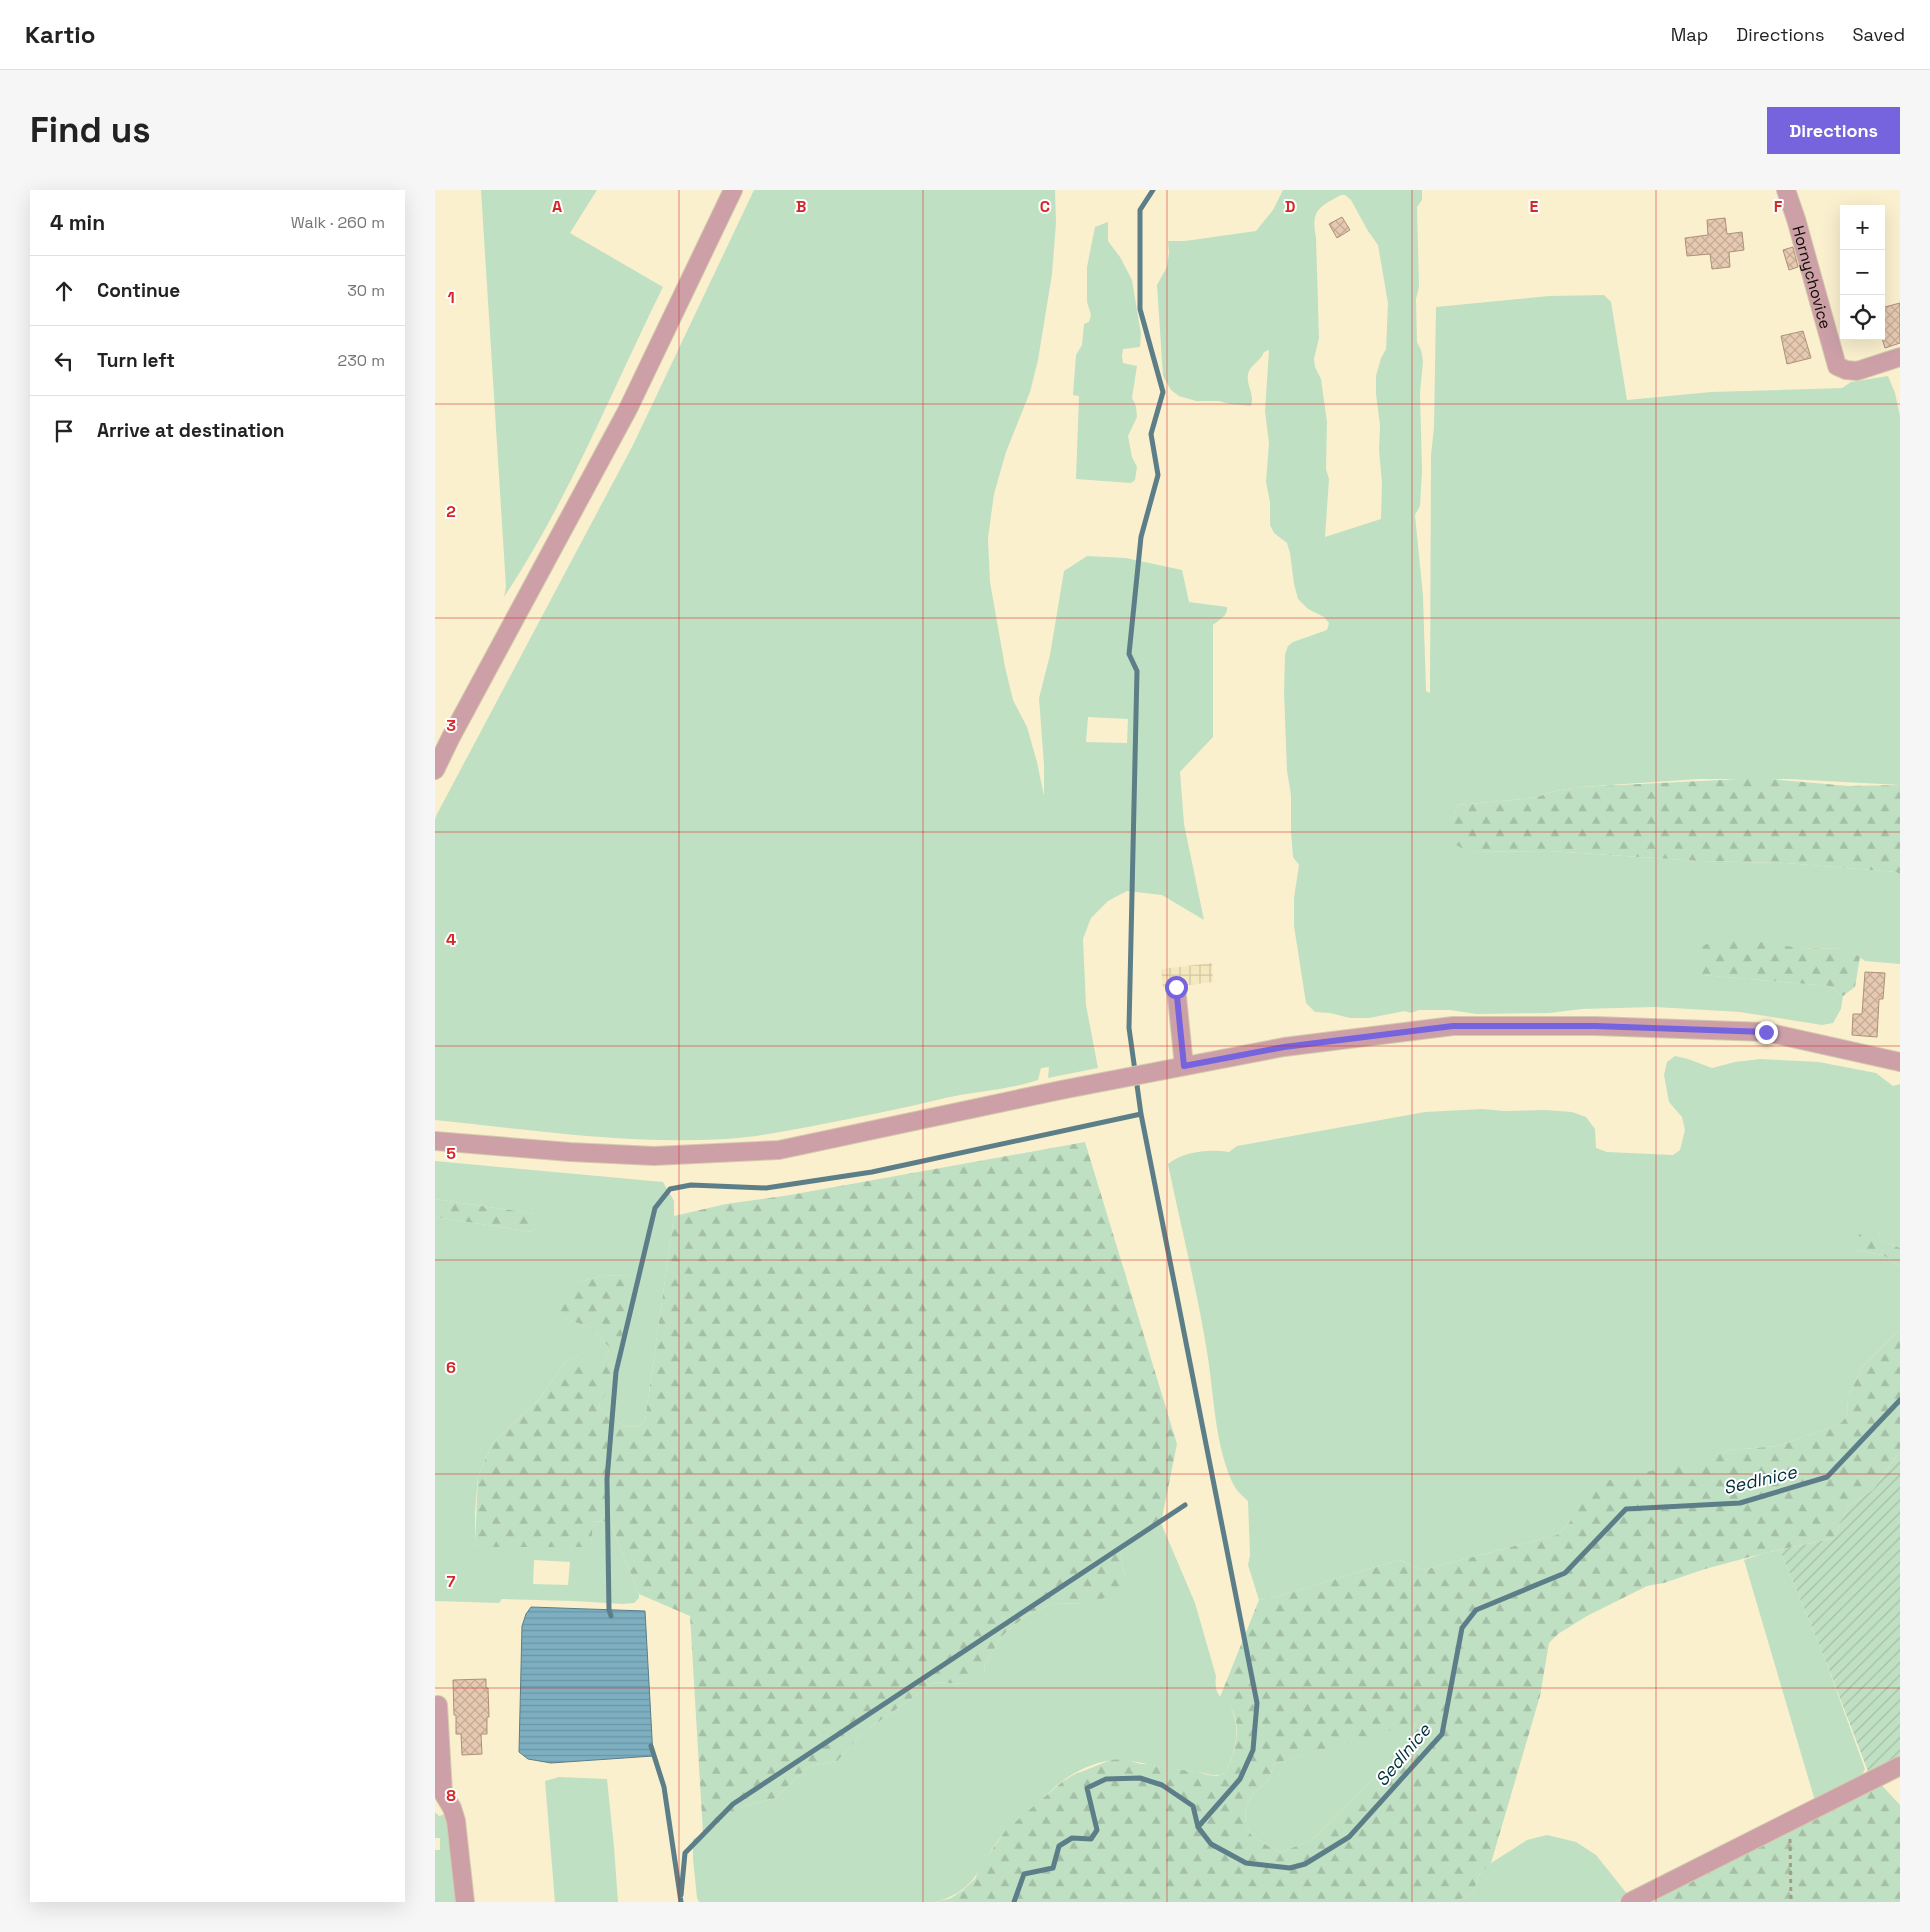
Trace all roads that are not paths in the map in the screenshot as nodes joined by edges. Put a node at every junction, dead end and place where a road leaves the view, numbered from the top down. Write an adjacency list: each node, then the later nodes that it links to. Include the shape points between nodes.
1 (733, 190): 4 (street, via 628,409)
2 (1786, 190): 3 (street, Hornychovice, via 1837,366 1857,371)
3 (1900, 358)
4 (435, 770)
5 (1176, 987): 7 (street)
6 (1900, 1062): 7 (street, via 1766,1032 1595,1026 1453,1026 1284,1047)
7 (1184, 1066): 8 (street, via 779,1150 654,1156)
8 (435, 1141)
9 (438, 1705): 11 (street)
10 (1900, 1766): 13 (street)
11 (439, 1793): 12 (street, via 452,1808 456,1821)
12 (465, 1902)
13 (1630, 1902)

